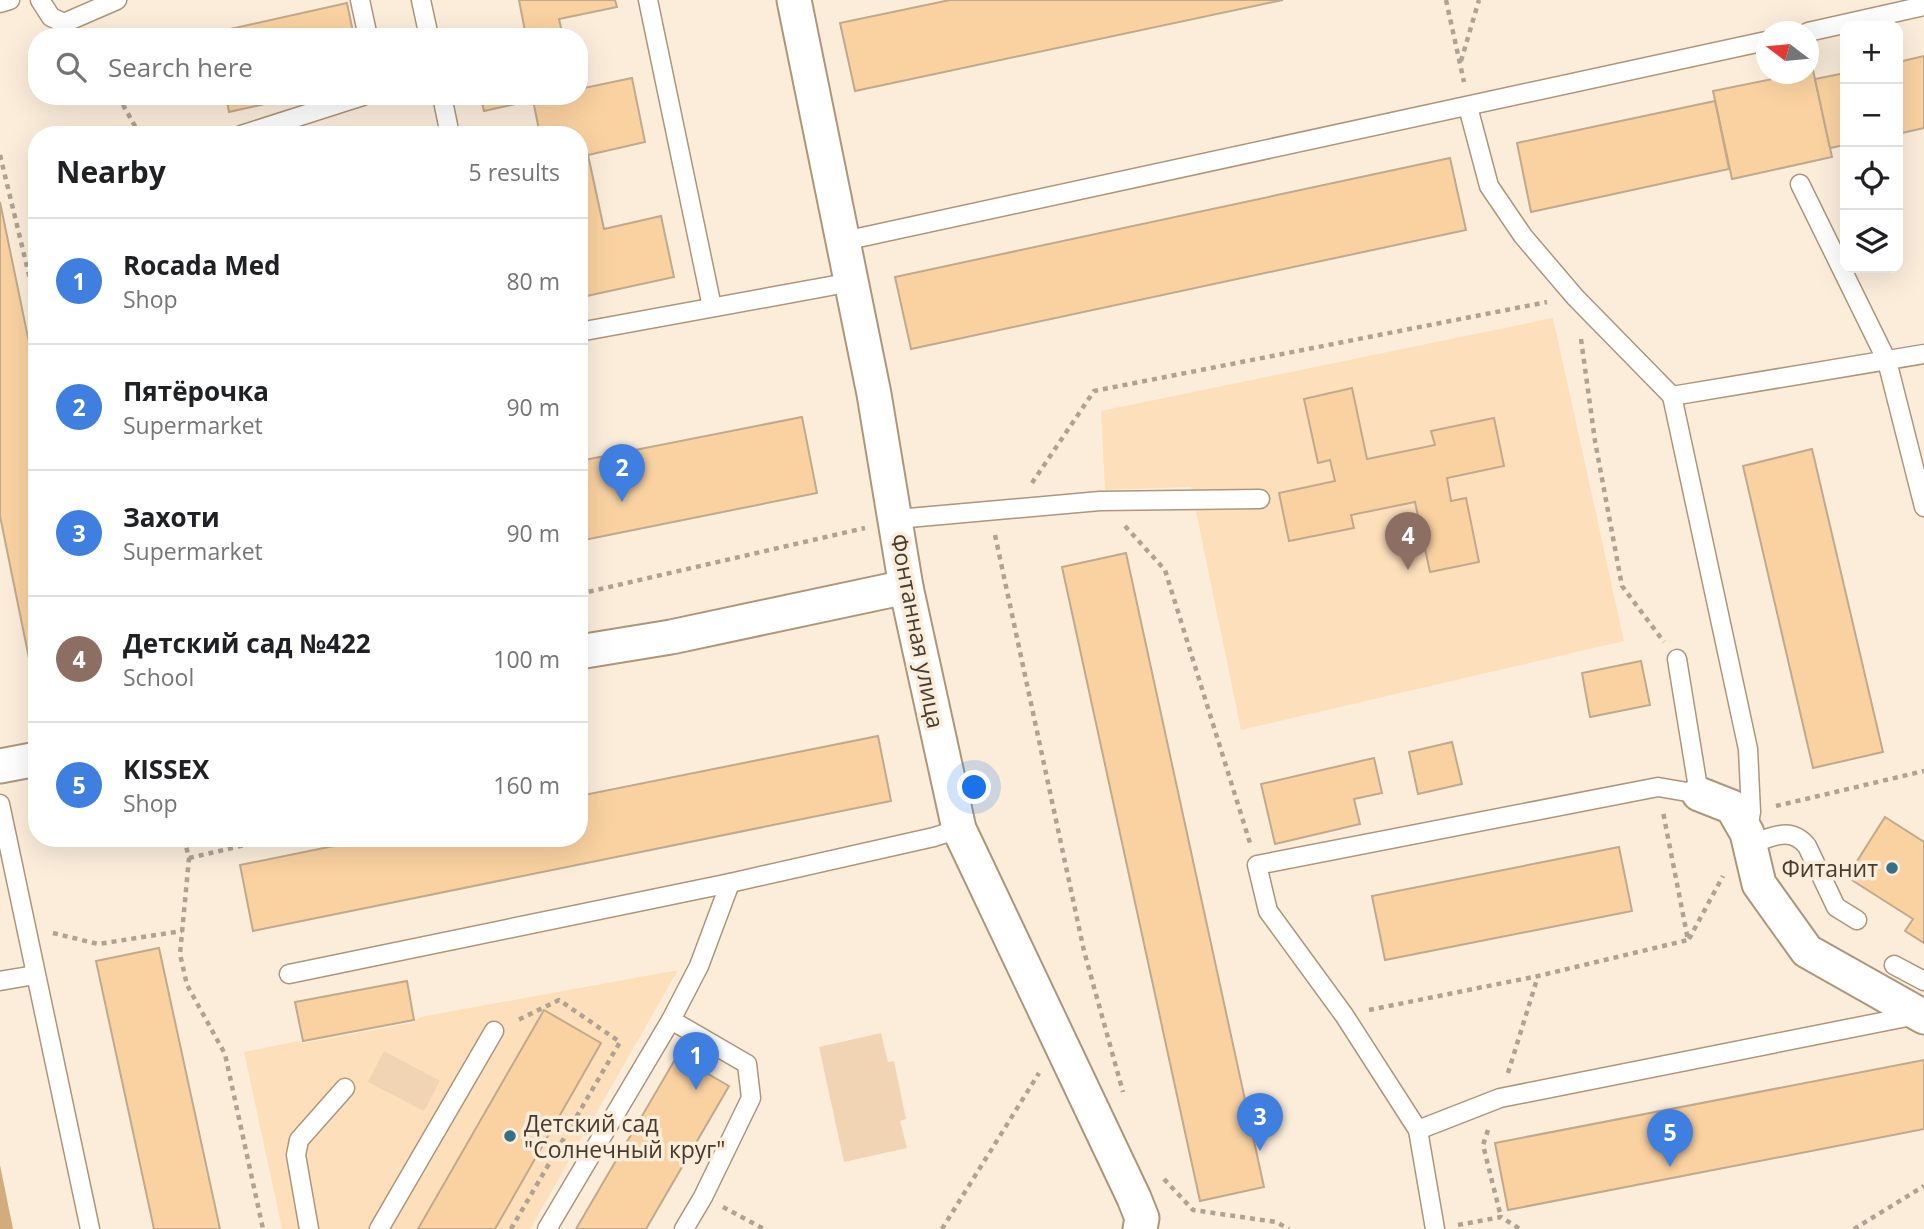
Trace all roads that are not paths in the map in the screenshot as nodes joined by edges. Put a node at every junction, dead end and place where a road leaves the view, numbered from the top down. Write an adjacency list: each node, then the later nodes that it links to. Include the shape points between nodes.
1 (10, 0): 8 (lane)
2 (40, 0): 3 (lane, via 51,17 64,23)
3 (117, 0)
4 (360, 0): 10 (lane)
5 (421, 0): 11 (lane)
6 (648, 0): 22 (lane)
7 (794, 0): 20 (street, Фонтанная улица)
8 (0, 3)
9 (1924, 6): 12 (lane)
10 (366, 28)
11 (427, 28)
12 (1819, 30)
13 (1756, 43): 16 (lane)
14 (335, 105): 17 (lane)
15 (444, 105): 18 (lane)
16 (1468, 107): 20 (lane); 26 (lane, via 1489,186 1523,236 1575,297)
17 (269, 126)
18 (448, 126)
19 (1800, 184): 25 (lane)
20 (844, 242): 21 (street, Фонтанная улица)
21 (852, 282): 22 (lane); 29 (street, Фонтанная улица)
22 (712, 307): 23 (lane)
23 (588, 330)
24 (1924, 354): 25 (lane)
25 (1887, 361): 26 (lane); 28 (lane)
26 (1672, 396): 38 (lane, via 1748,749)
27 (1260, 499): 29 (lane, via 1100,501)
28 (1924, 507)
29 (897, 519): 30 (street, Фонтанная улица)
30 (906, 587): 31 (street); 37 (street, Фонтанная улица)
31 (588, 651)
32 (1677, 659): 35 (lane)
33 (28, 761): 34 (street)
34 (0, 766)
35 (1699, 794): 38 (street, via 1732,807); 50 (lane, via 1658,786 1256,865 1268,911 1344,1015)
36 (0, 804): 43 (lane)
37 (959, 829): 39 (lane); 57 (street, Фонтанная улица, via 1129,1186 1142,1218)
38 (1749, 830): 40 (lane, via 1800,837 1836,907); 46 (street, via 1759,884 1807,951)
39 (730, 883): 42 (lane); 47 (lane, via 699,966)
40 (1857, 920)
41 (1894, 965): 45 (lane)
42 (289, 974)
43 (35, 975): 44 (lane); 52 (lane)
44 (0, 981)
45 (1924, 981)
46 (1922, 1016): 50 (lane, via 1500,1098)
47 (671, 1020): 55 (lane); 56 (lane, via 747,1064 751,1098)
48 (494, 1031): 54 (lane)
49 (345, 1088): 53 (lane, via 299,1140 296,1155)
50 (1418, 1130): 51 (lane)
51 (1444, 1228)
52 (90, 1229)
53 (309, 1229)
54 (379, 1229)
55 (547, 1229)
56 (684, 1229)
57 (1140, 1229)

